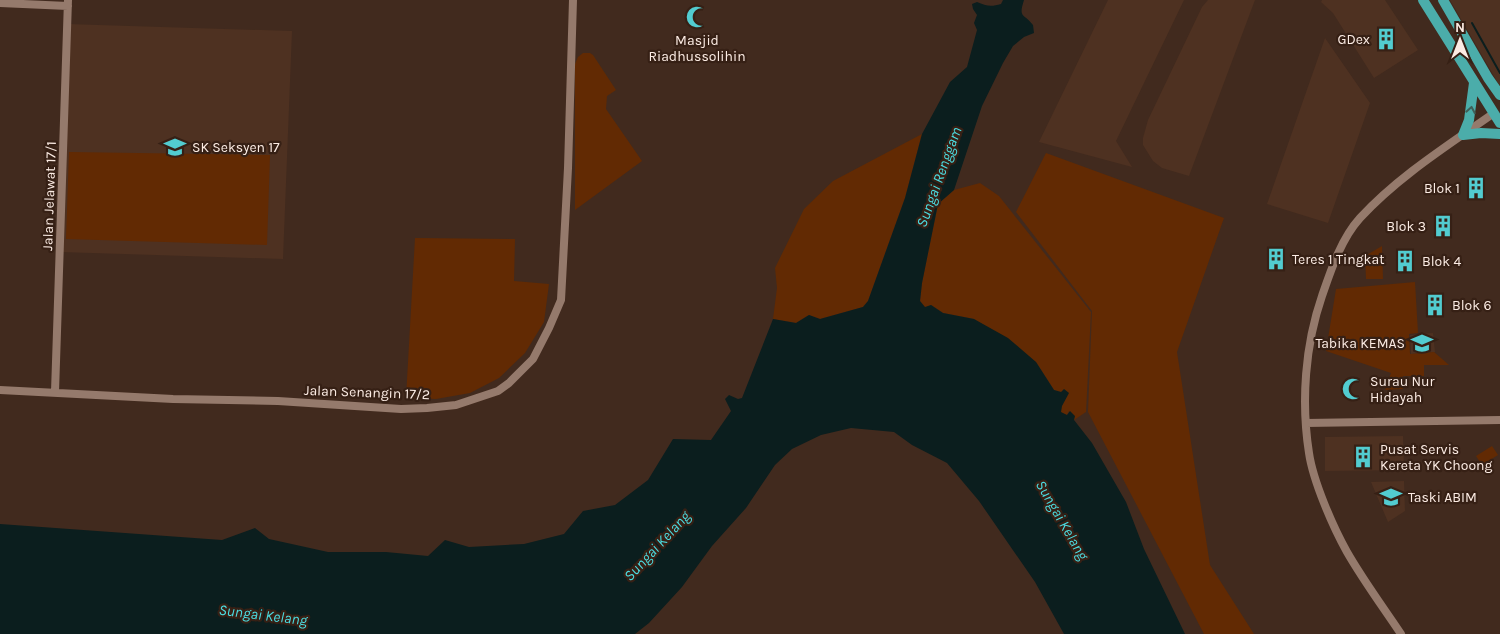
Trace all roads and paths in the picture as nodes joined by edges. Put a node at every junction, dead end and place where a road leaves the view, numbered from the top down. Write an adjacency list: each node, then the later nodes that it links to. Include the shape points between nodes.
1 (573, 0): 14 (street, Jalan Senangin 17/2, via 561,300 533,359 509,383 470,402 400,409)
2 (1423, 0): 7 (main road)
3 (1443, 0): 6 (main road)
4 (0, 3): 5 (street)
5 (68, 3): 14 (street, Jalan Jelawat 17/1)
6 (1488, 78): 8 (main road); 9 (main road, via 1495,101)
7 (1474, 83): 9 (main road); 12 (main road, one-way to 7, via 1469,120)
8 (1500, 95)
9 (1494, 113): 10 (main road); 12 (street)
10 (1500, 122)
11 (1500, 134): 12 (main road, via 1481,132)
12 (1462, 136): 16 (street, via 1396,183 1359,220 1334,260 1316,312 1307,362)
13 (0, 390): 14 (street, Jalan Senangin 17/2)
14 (55, 392)
15 (1500, 420): 16 (street)
16 (1306, 423): 17 (street, via 1309,454 1322,497 1347,551)
17 (1401, 634)

